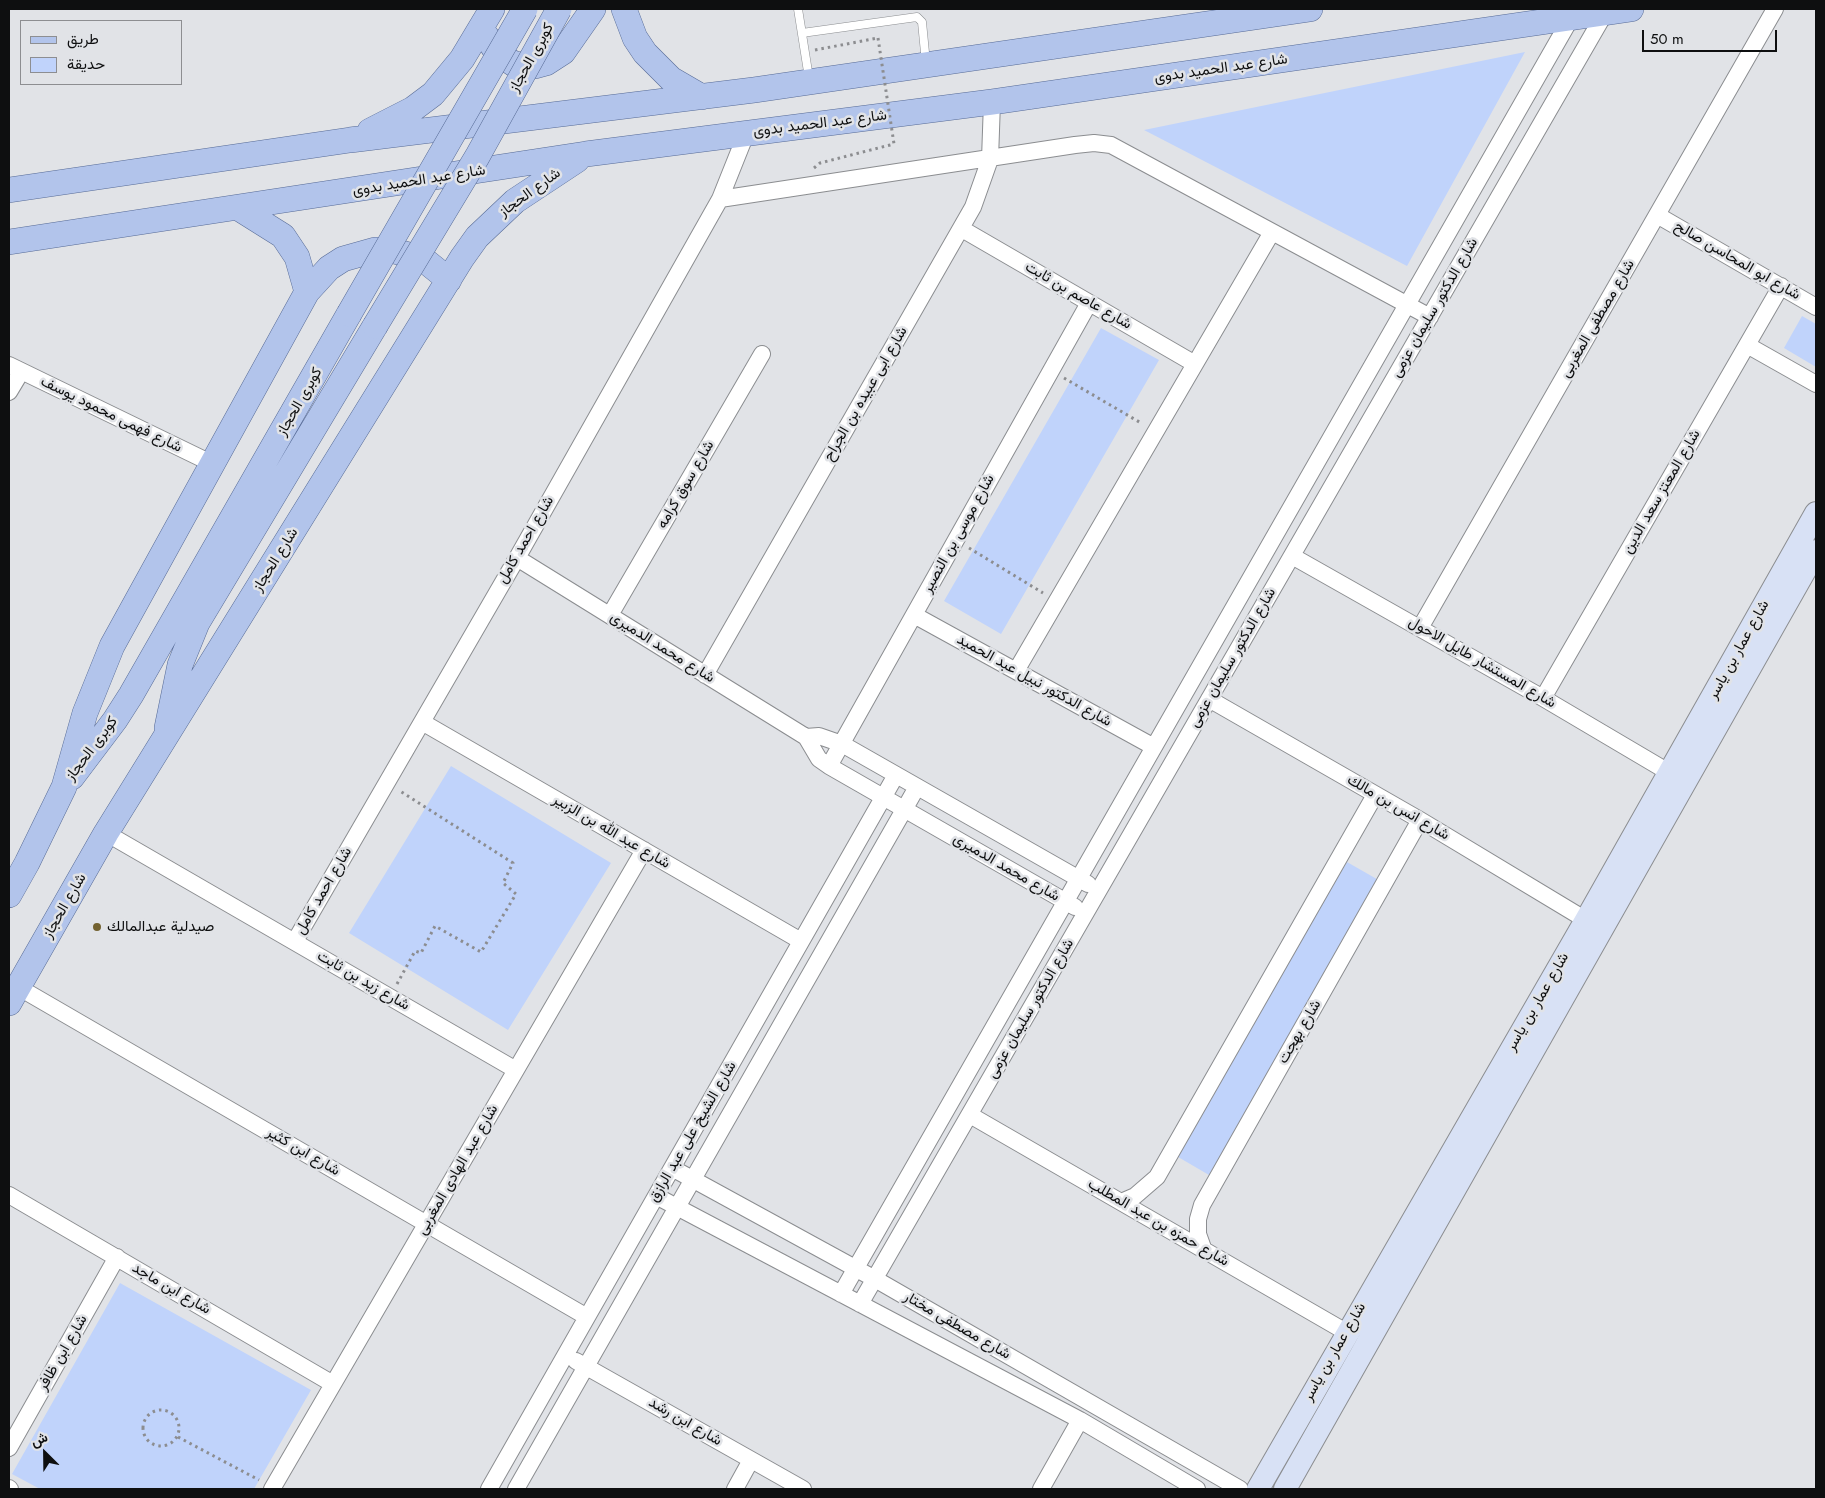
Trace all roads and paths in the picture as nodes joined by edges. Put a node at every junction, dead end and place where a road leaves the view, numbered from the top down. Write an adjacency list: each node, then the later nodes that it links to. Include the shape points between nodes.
1 (524, 9): 68 (main road, كوبرى الحجاز, bridge, via 131,695)
2 (560, 9): 61 (main road, كوبرى الحجاز, bridge, via 477,157 197,623 175,681)
3 (593, 9): 10 (main road, via 563,52 555,59 535,66 514,64 497,53 487,36)
4 (624, 9): 16 (main road, via 635,38 657,67)
5 (798, 9): 12 (lane)
6 (1310, 9): 14 (main road)
7 (1631, 9): 9 (main road, شارع عبد الحميد بدوى)
8 (1776, 9): 26 (street, شارع مصطفى المغربى)
9 (1606, 12): 11 (main road, شارع عبد الحميد بدوى); 36 (street, شارع الدكتور سليمان عزمى)
10 (488, 16): 19 (main road, via 462,58 433,94 392,121)
11 (1571, 18): 17 (main road, شارع عبد الحميد بدوى); 34 (street, شارع الدكتور سليمان عزمى)
12 (802, 33): 13 (lane); 14 (lane, via 916,17 922,22)
13 (805, 51): 15 (lane); 21 (path, bridge, via 878,38 894,144)
14 (926, 64): 15 (main road)
15 (810, 82): 16 (main road)
16 (702, 97): 19 (main road)
17 (992, 102): 18 (main road, شارع عبد الحميد بدوى); 22 (street, شارع ابى عبيده بن الجراح)
18 (746, 134): 20 (main road, شارع عبد الحميد بدوى); 24 (street, شارع احمد كامل)
19 (350, 140): 23 (main road)
20 (586, 154): 25 (main road, شارع عبد الحميد بدوى); 30 (main road, شارع الحجاز, via 514,201 495,218 477,237)
21 (840, 158)
22 (990, 159): 24 (street); 27 (street, شارع ابى عبيده بن الجراح); 28 (street, via 1076,144 1111,146)
23 (9, 190)
24 (720, 199): 50 (street, شارع احمد كامل)
25 (240, 209): 29 (main road, شارع عبد الحميد بدوى); 32 (main road, via 283,236 297,257)
26 (1657, 215): 31 (street, شارع ابو المحاسن صالح); 54 (street, شارع مصطفى المغربى)
27 (962, 229): 33 (street, شارع عاصم بن ثابت); 56 (street, شارع ابى عبيده بن الجراح)
28 (1272, 232): 34 (street); 39 (street)
29 (9, 242)
30 (449, 280): 32 (main road, via 423,260 392,250 375,250 343,259 329,268); 61 (main road, شارع الحجاز)
31 (1781, 286): 35 (street, شارع ابو المحاسن صالح); 37 (street, شارع المعتز سعد الدين)
32 (307, 292): 45 (main road)
33 (1089, 303): 39 (street, شارع عاصم بن ثابت); 41 (street, شارع موسى بن النصير)
34 (1407, 305): 36 (street); 63 (street, شارع الدكتور سليمان عزمى)
35 (1816, 307)
36 (1430, 317): 49 (street, شارع الدكتور سليمان عزمى)
37 (1747, 345): 42 (street); 57 (street, شارع المعتز سعد الدين)
38 (762, 354): 53 (street, شارع سوق كرامه)
39 (1195, 364): 44 (street)
40 (15, 368): 43 (street); 45 (street, شارع فهمى محمود يوسف)
41 (1051, 371): 44 (path); 47 (street, شارع موسى بن النصير)
42 (1816, 384)
43 (9, 392)
44 (1156, 431): 51 (street)
45 (213, 464): 68 (main road, via 112,646 85,713)
46 (1816, 513): 65 (street, شارع عمار بن ياسر)
47 (956, 540): 51 (path); 52 (street, شارع موسى بن النصير)
48 (1816, 551): 119 (street, شارع عمار بن ياسر)
49 (1292, 556): 54 (street, شارع المستشار طايل الاحول); 58 (street, شارع الدكتور سليمان عزمى)
50 (517, 558): 53 (street, شارع محمد الدميرى); 59 (street, شارع احمد كامل)
51 (1057, 602): 55 (street)
52 (914, 614): 55 (street, شارع الدكتور نبيل عبد الحميد); 62 (street, شارع موسى بن النصير)
53 (610, 616): 56 (street, شارع محمد الدميرى)
54 (1420, 628): 57 (street, شارع المستشار طايل الاحول)
55 (1016, 671): 63 (street, شارع الدكتور نبيل عبد الحميد)
56 (705, 675): 60 (street, شارع محمد الدميرى)
57 (1543, 698): 65 (street, شارع المستشار طايل الاحول)
58 (1209, 699): 70 (street, شارع انس بن مالك); 77 (street, شارع الدكتور سليمان عزمى)
59 (422, 722): 67 (street, شارع احمد كامل); 75 (street, شارع عبد الله بن الزبير)
60 (806, 737): 62 (street, شارع محمد الدميرى, via 819,736); 64 (street, شارع محمد الدميرى, via 815,754)
61 (166, 738): 74 (main road, شارع الحجاز)
62 (842, 744): 64 (street, شارع موسى بن النصير); 66 (street, شارع محمد الدميرى)
63 (1154, 747): 76 (street, شارع الدكتور سليمان عزمى)
64 (829, 766): 71 (street, شارع محمد الدميرى)
65 (1670, 773): 81 (street, شارع عمار بن ياسر)
66 (896, 775): 69 (street, شارع محمد الدميرى); 71 (street, شارع الشيخ على عبد الرازق)
67 (386, 782): 82 (street, شارع احمد كامل); 85 (path, via 513,862 503,883 516,893 481,952 434,927 421,953 415,952)
68 (64, 787): 78 (main road)
69 (917, 787): 72 (street, شارع الشيخ على عبد الرازق); 76 (street, شارع محمد الدميرى)
70 (1375, 794): 73 (street, شارع انس بن مالك); 92 (street, via 1157,1177 1135,1196)
71 (882, 798): 72 (street, شارع محمد الدميرى); 83 (street, شارع الشيخ على عبد الرازق)
72 (904, 810): 79 (street, شارع محمد الدميرى); 89 (street, شارع الشيخ على عبد الرازق)
73 (1420, 820): 81 (street, شارع انس بن مالك); 95 (street, شارع بهجت, via 1202,1205 1198,1227)
74 (106, 833): 82 (street, شارع زيد بن ثابت); 84 (main road, شارع الحجاز)
75 (644, 850): 83 (street, شارع عبد الله بن الزبير); 86 (street, شارع عبد الهادى المغربى)
76 (1079, 878): 77 (street, شارع محمد الدميرى); 79 (street, شارع الدكتور سليمان عزمى)
77 (1099, 890): 80 (street, شارع الدكتور سليمان عزمى)
78 (9, 895)
79 (1065, 902): 80 (street, شارع محمد الدميرى); 97 (street, شارع الدكتور سليمان عزمى)
80 (1086, 913): 87 (street, شارع الدكتور سليمان عزمى)
81 (1586, 920): 102 (street, شارع عمار بن ياسر)
82 (295, 941): 85 (street, شارع زيد بن ثابت)
83 (801, 941): 88 (street, شارع الشيخ على عبد الرازق)
84 (13, 995): 94 (street, شارع ابن كثير)
85 (390, 996): 86 (street, شارع زيد بن ثابت)
86 (516, 1070): 94 (street, شارع عبد الهادى المغربى)
87 (970, 1115): 92 (street, شارع حمزه بن عبد المطلب); 98 (street, شارع الدكتور سليمان عزمى)
88 (672, 1168): 89 (street, شارع مصطفى مختار); 91 (street, شارع الشيخ على عبد الرازق)
89 (693, 1179): 93 (street, شارع الشيخ على عبد الرازق); 97 (street, شارع مصطفى مختار)
90 (9, 1194): 96 (street, شارع ابن ماجد)
91 (656, 1196): 93 (street, شارع مصطفى مختار); 101 (street, شارع الشيخ على عبد الرازق)
92 (1122, 1202): 95 (street, شارع حمزه بن عبد المطلب)
93 (678, 1208): 99 (street, شارع مصطفى مختار); 104 (street, شارع الشيخ على عبد الرازق)
94 (427, 1224): 101 (street, شارع ابن كثير); 105 (street, شارع عبد الهادى المغربى)
95 (1203, 1248): 102 (street, شارع حمزه بن عبد المطلب)
96 (117, 1257): 105 (street, شارع ابن ماجد); 108 (street, شارع ابن ظافر)
97 (856, 1268): 98 (street, شارع مصطفى مختار); 99 (street, شارع الدكتور سليمان عزمى)
98 (875, 1279): 100 (street, شارع الدكتور سليمان عزمى); 117 (street, شارع مصطفى مختار)
99 (841, 1294): 100 (street, شارع مصطفى مختار)
100 (860, 1304): 106 (street, شارع مصطفى مختار)
101 (588, 1317): 103 (street, شارع الشيخ على عبد الرازق)
102 (1346, 1332): 118 (street, شارع عمار بن ياسر)
103 (566, 1355): 104 (street, شارع ابن رشد); 111 (street, شارع الشيخ على عبد الرازق)
104 (586, 1366): 109 (street, شارع ابن رشد); 112 (street, شارع الشيخ على عبد الرازق)
105 (333, 1384): 110 (street, شارع عبد الهادى المغربى)
106 (1080, 1420): 115 (street); 116 (street, شارع مصطفى مختار)
107 (178, 1437): 107 (path, via 180,1422 170,1411 156,1410 145,1419 144,1434 152,1444 167,1446); 110 (path)
108 (9, 1448)
109 (751, 1460): 113 (street); 114 (street, شارع ابن رشد)
110 (273, 1489)
111 (489, 1489)
112 (516, 1489)
113 (735, 1489)
114 (803, 1489)
115 (1042, 1489)
116 (1197, 1489)
117 (1240, 1489)
118 (1258, 1489)
119 (1285, 1489)

